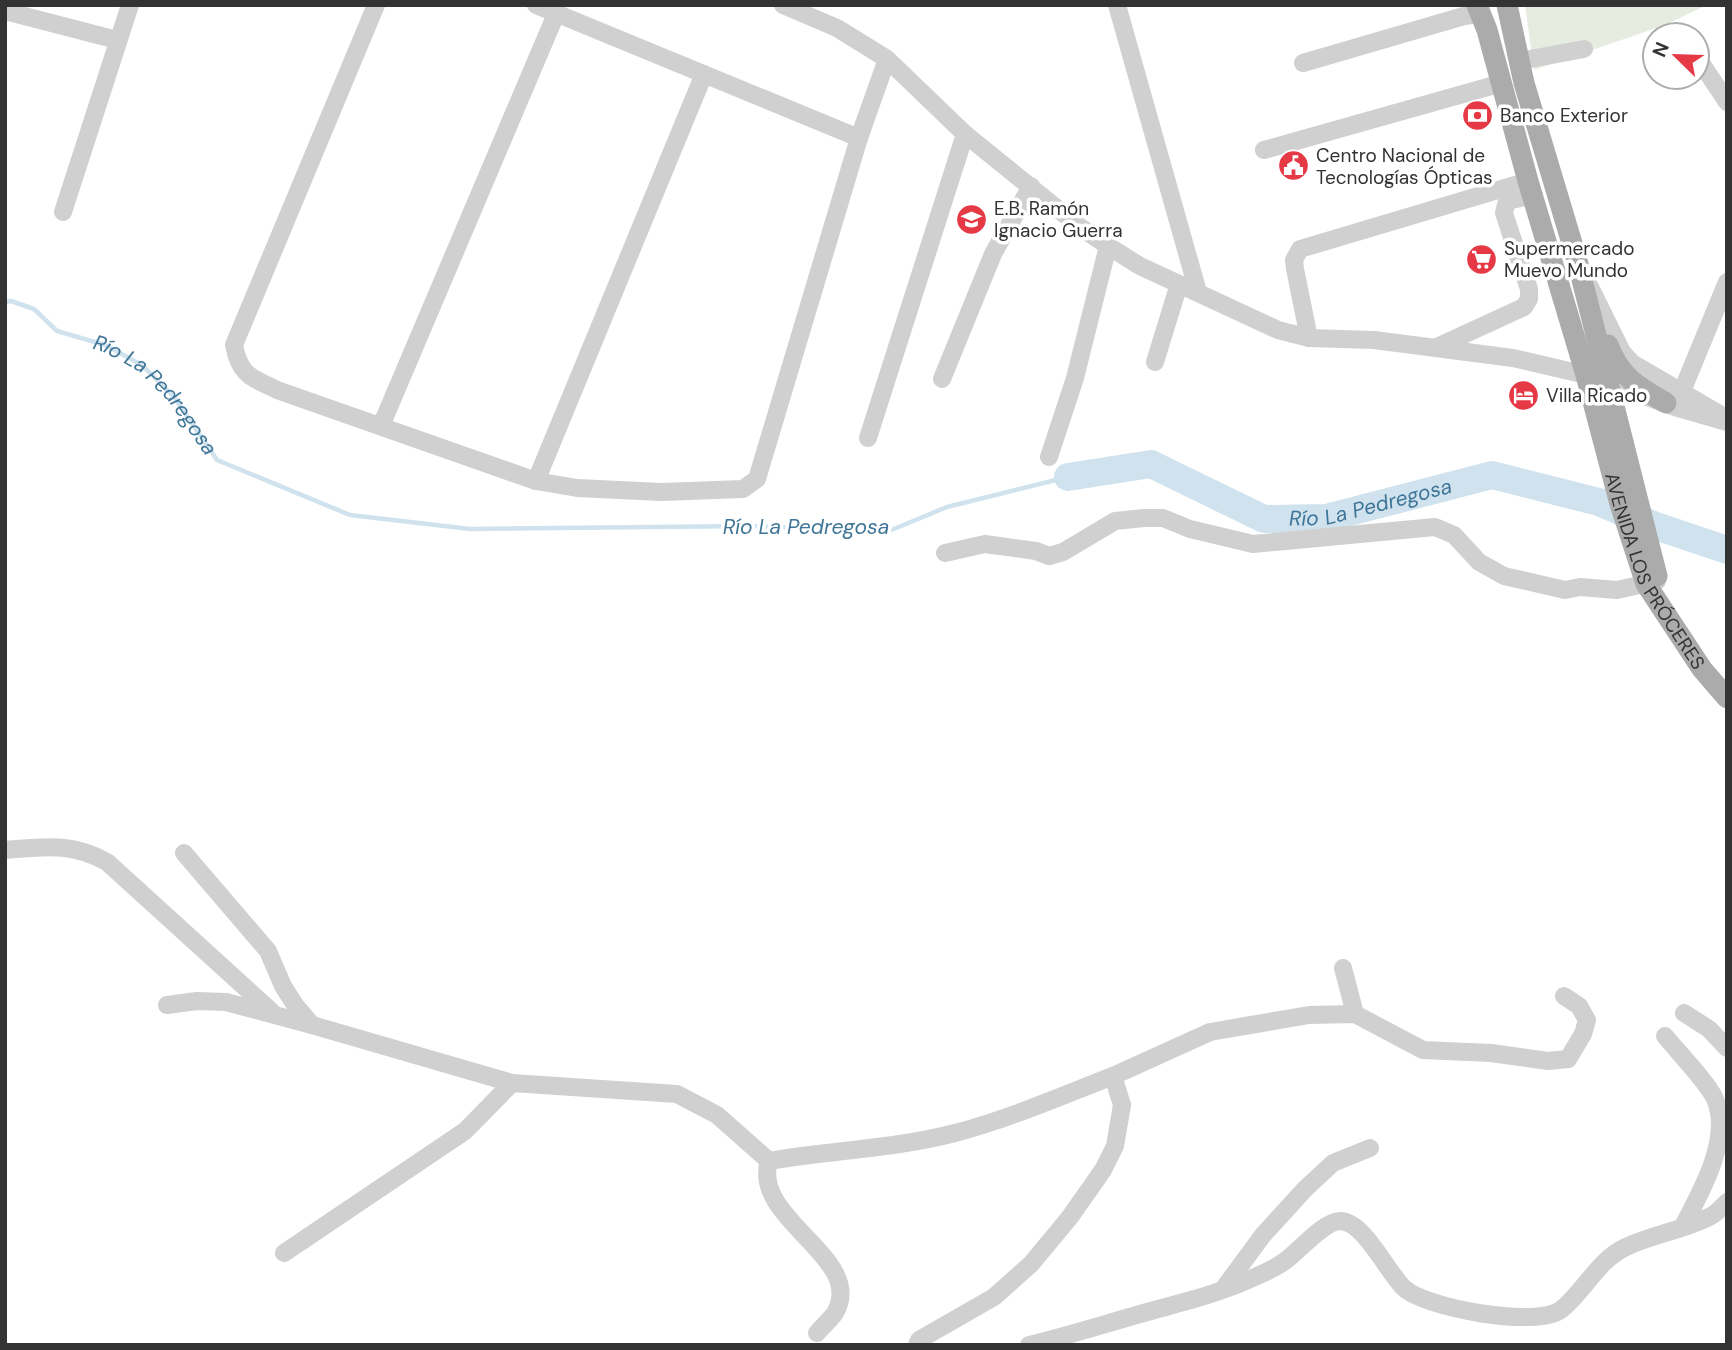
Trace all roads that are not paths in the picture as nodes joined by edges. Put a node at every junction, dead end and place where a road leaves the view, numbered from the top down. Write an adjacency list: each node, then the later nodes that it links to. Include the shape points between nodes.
1 (130, 5): 10 (street)
2 (536, 5): 9 (street)
3 (783, 5): 12 (street, via 837,28)
4 (1117, 5): 29 (street)
5 (1507, 5): 13 (main road, AVENIDA LOS PRÓCERES)
6 (372, 6): 38 (street, via 234,345 238,365 252,378)
7 (1479, 10): 14 (street); 17 (main road, AVENIDA LOS PRÓCERES)
8 (5, 11): 10 (street)
9 (556, 14): 15 (street); 38 (street)
10 (117, 40): 24 (street)
11 (1584, 49): 13 (street)
12 (887, 58): 19 (street); 20 (street)
13 (1520, 61): 26 (main road, AVENIDA LOS PRÓCERES)
14 (1303, 63)
15 (704, 74): 20 (street); 41 (street)
16 (1711, 78): 18 (street)
17 (1502, 83): 21 (street); 23 (main road, AVENIDA LOS PRÓCERES)
18 (1727, 102)
19 (965, 134): 22 (street); 39 (street)
20 (859, 138): 41 (street, via 757,479 743,489 661,492)
21 (1264, 150)
22 (1031, 186): 25 (street); 34 (street, via 993,254)
23 (1531, 188): 30 (street, via 1300,249 1294,260); 31 (street, via 1507,201 1504,213 1529,299 1524,307); 33 (main road, AVENIDA LOS PRÓCERES)
24 (63, 212)
25 (1108, 246): 28 (street); 40 (street, via 1076,378)
26 (1577, 260): 35 (main road, AVENIDA LOS PRÓCERES); 36 (main road, via 1615,364 1630,382)
27 (1727, 282): 36 (street)
28 (1179, 284): 29 (street); 32 (street)
29 (1198, 292): 30 (street, via 1278,330)
30 (1309, 338): 31 (street)
31 (1437, 347): 33 (street)
32 (1155, 362)
33 (1586, 375): 35 (street); 42 (main road, AVENIDA LOS PRÓCERES)
34 (942, 379)
35 (1607, 382): 36 (street); 42 (main road, AVENIDA LOS PRÓCERES)
36 (1674, 401): 37 (street)
37 (1727, 420)
38 (381, 426): 41 (street)
39 (868, 438)
40 (1049, 457)
41 (536, 481)
42 (1633, 518): 44 (main road, AVENIDA LOS PRÓCERES)
43 (945, 553): 44 (street, via 985,544 1049,556 1115,521 1144,518 1163,518 1253,544 1435,527 1454,535 1479,562 1504,576 1565,590 1617,590)
44 (1652, 583): 45 (main road, AVENIDA LOS PRÓCERES, via 1702,669)
45 (1727, 698)
46 (5, 850): 53 (street, via 60,846 89,852 107,862)
47 (184, 853): 54 (street, via 268,951 289,995)
48 (1343, 968): 52 (street)
49 (1564, 996): 52 (street, via 1587,1020 1568,1059 1548,1061 1423,1050)
50 (167, 1005): 53 (street, via 226,1002)
51 (1684, 1013): 56 (street)
52 (1355, 1014): 57 (street, via 1309,1015 1210,1032)
53 (274, 1015): 54 (street)
54 (312, 1024): 58 (street)
55 (1665, 1036): 62 (street, via 1715,1097 1720,1116 1709,1176)
56 (1727, 1048)
57 (1113, 1076): 60 (street, via 954,1133); 66 (street, via 1122,1105 1115,1146 1070,1217 1031,1264 994,1297)
58 (513, 1083): 60 (street, via 677,1094 716,1115); 63 (street, via 466,1132)
59 (1370, 1149): 64 (street, via 1334,1163 1305,1189)
60 (769, 1161): 65 (street, via 764,1174 771,1193 839,1281 835,1313)
61 (1727, 1202): 62 (street, via 1712,1216)
62 (1684, 1226): 64 (street, via 1624,1247 1600,1266 1560,1311 1529,1319 1415,1297 1390,1273 1370,1241 1342,1220 1325,1227 1283,1263)
63 (284, 1253)
64 (1222, 1290): 67 (street)
65 (817, 1333)
66 (917, 1345)
67 (1028, 1345)

